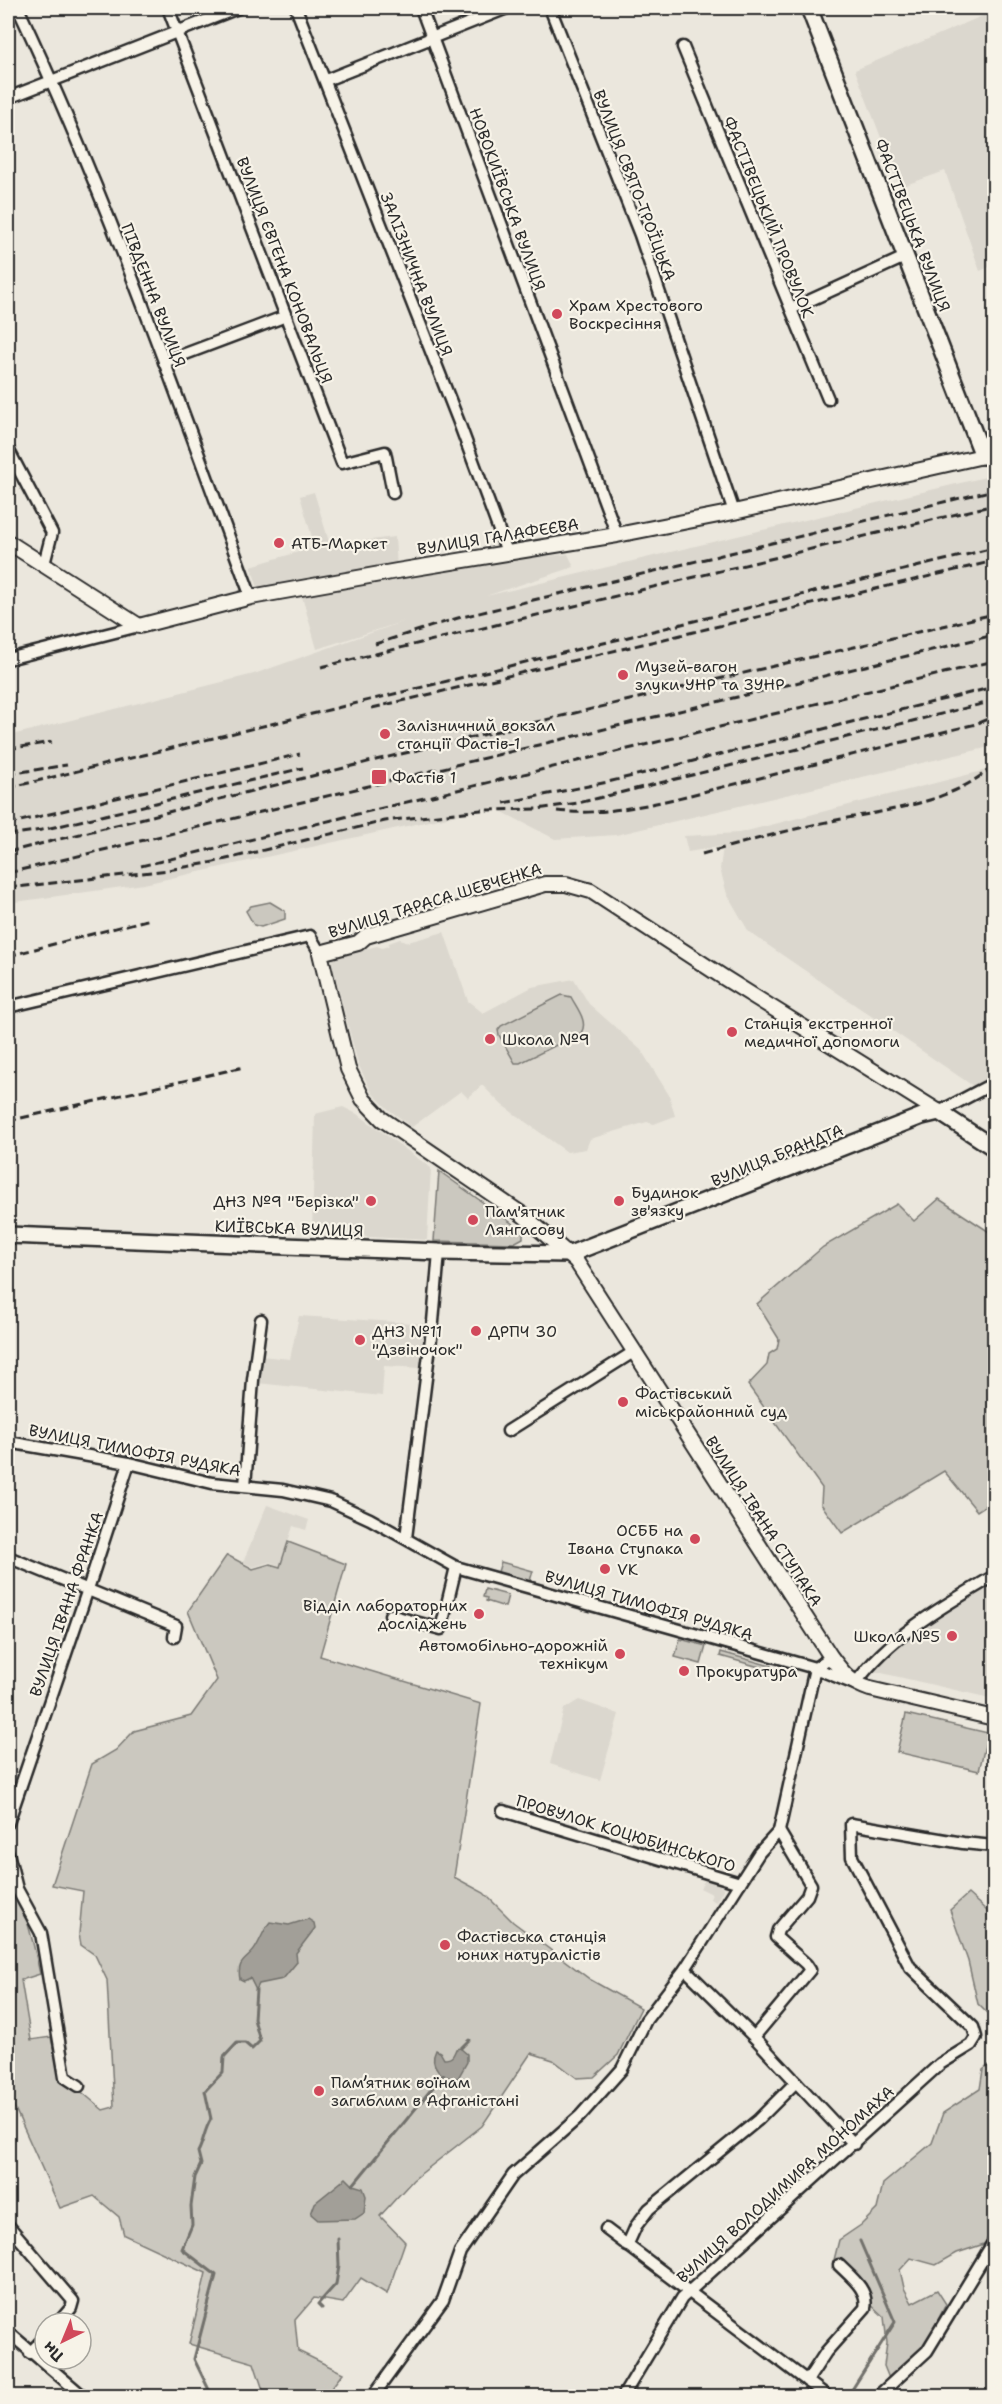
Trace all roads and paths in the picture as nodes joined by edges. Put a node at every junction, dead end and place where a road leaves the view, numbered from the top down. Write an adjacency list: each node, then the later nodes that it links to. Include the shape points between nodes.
1 (18, 8): 12 (street, ПІВДЕННА ВУЛИЦЯ)
2 (168, 8): 9 (street, ВУЛИЦЯ ЄВГЕНА КОНОВАЛЬЦЯ)
3 (238, 8): 9 (street)
4 (296, 8): 13 (street, ЗАЛІЗНИЧНА ВУЛИЦЯ)
5 (421, 8): 10 (street, НОВОКИЇВСЬКА ВУЛИЦЯ)
6 (507, 8): 10 (street)
7 (550, 8): 23 (street, ВУЛИЦЯ СВЯТО-ТРОЇЦЬКА, via 640,235)
8 (809, 8): 15 (main road, ФАСТІВЕЦЬКА ВУЛИЦЯ)
9 (178, 31): 12 (street); 17 (street, ВУЛИЦЯ ЄВГЕНА КОНОВАЛЬЦЯ)
10 (432, 38): 13 (street); 24 (street, НОВОКИЇВСЬКА ВУЛИЦЯ)
11 (682, 47): 16 (street, ФАСТІВЕЦЬКИЙ ПРОВУЛОК)
12 (52, 80): 14 (street); 18 (street, ПІВДЕННА ВУЛИЦЯ)
13 (326, 80): 26 (street, ЗАЛІЗНИЧНА ВУЛИЦЯ)
14 (8, 98)
15 (907, 256): 16 (street); 21 (main road, ФАСТІВЕЦЬКА ВУЛИЦЯ)
16 (790, 309): 19 (street, ФАСТІВЕЦЬКИЙ ПРОВУЛОК)
17 (286, 316): 18 (street); 22 (street, ВУЛИЦЯ ЄВГЕНА КОНОВАЛЬЦЯ, via 342,463 385,452)
18 (164, 362): 28 (street, ПІВДЕННА ВУЛИЦЯ)
19 (828, 399)
20 (8, 449): 27 (street, via 52,533)
21 (989, 454): 23 (street, ВУЛИЦЯ ГАЛАФЕЄВА)
22 (393, 493)
23 (734, 512): 24 (street, ВУЛИЦЯ ГАЛАФЕЄВА)
24 (617, 535): 26 (street, ВУЛИЦЯ ГАЛАФЕЄВА)
25 (8, 542): 27 (street)
26 (507, 552): 28 (street, ВУЛИЦЯ ГАЛАФЕЄВА)
27 (44, 564): 29 (street)
28 (251, 597): 29 (street, ВУЛИЦЯ ГАЛАФЕЄВА)
29 (139, 626): 30 (street, ВУЛИЦЯ ГАЛАФЕЄВА)
30 (8, 660)
31 (320, 953): 32 (street, ВУЛИЦЯ ТАРАСА ШЕВЧЕНКА, via 310,936); 34 (street, ВУЛИЦЯ ТАРАСА ШЕВЧЕНКА, via 545,884 566,884 591,891); 38 (street, ВУЛИЦЯ ІВАНА СТУПАКА, via 348,1069 363,1099 381,1119 523,1215)
32 (8, 1007)
33 (994, 1083): 34 (street, ВУЛИЦЯ БРАНДТА)
34 (939, 1112): 35 (main road, ВУЛИЦЯ ТАРАСА ШЕВЧЕНКА); 38 (main road, ВУЛИЦЯ БРАНДТА)
35 (994, 1148)
36 (8, 1235): 37 (main road, КИЇВСЬКА ВУЛИЦЯ)
37 (439, 1251): 38 (main road, КИЇВСЬКА ВУЛИЦЯ); 45 (street)
38 (570, 1254): 40 (street, ВУЛИЦЯ ІВАНА СТУПАКА)
39 (261, 1320): 44 (street)
40 (635, 1351): 41 (street); 52 (street, ВУЛИЦЯ ІВАНА СТУПАКА)
41 (508, 1431)
42 (8, 1442): 43 (street, ВУЛИЦЯ ТИМОФІЯ РУДЯКА)
43 (129, 1462): 44 (street, ВУЛИЦЯ ТИМОФІЯ РУДЯКА, via 212,1483); 49 (street, ВУЛИЦЯ ІВАНА ФРАНКА)
44 (245, 1486): 45 (street, ВУЛИЦЯ ТИМОФІЯ РУДЯКА, via 332,1502)
45 (406, 1538): 47 (street, ВУЛИЦЯ ТИМОФІЯ РУДЯКА)
46 (8, 1557): 49 (street)
47 (456, 1567): 50 (street, via 441,1629); 53 (street, ВУЛИЦЯ ТИМОФІЯ РУДЯКА)
48 (994, 1576): 54 (street, via 933,1612 890,1644)
49 (88, 1589): 51 (street, via 176,1626); 57 (street, ВУЛИЦЯ ІВАНА ФРАНКА)
50 (390, 1615)
51 (174, 1637)
52 (831, 1657): 53 (street); 54 (street, ВУЛИЦЯ ІВАНА СТУПАКА)
53 (815, 1668): 54 (street, ВУЛИЦЯ ТИМОФІЯ РУДЯКА); 58 (street)
54 (855, 1684): 55 (street)
55 (994, 1718)
56 (503, 1811): 61 (street, ПРОВУЛОК КОЦЮБИНСЬКОГО)
57 (8, 1823)
58 (778, 1831): 61 (street); 63 (street, via 811,1885 776,1937 810,1970)
59 (994, 1846): 66 (street, ВУЛИЦЯ ВОЛОДИМИРА МОНОМАХА, via 851,1824 852,1857 910,1967 973,2027 976,2037 971,2045 940,2064)
60 (8, 1853): 65 (street, via 17,1889 41,1934 65,2077)
61 (740, 1883): 62 (street)
62 (685, 1968): 63 (street); 79 (street, via 645,2020 622,2069 580,2116 513,2175 460,2252 443,2300)
63 (754, 2037): 64 (street)
64 (796, 2082): 66 (street); 70 (street, via 758,2120 649,2209)
65 (79, 2086)
66 (854, 2144): 72 (street, ВУЛИЦЯ ВОЛОДИМИРА МОНОМАХА)
67 (8, 2225): 73 (street, via 73,2301)
68 (606, 2229): 70 (street)
69 (994, 2241): 82 (street, via 927,2351)
70 (627, 2246): 72 (street)
71 (839, 2265): 77 (street, via 862,2289 866,2308 826,2352)
72 (691, 2291): 77 (street); 80 (street, ВУЛИЦЯ ВОЛОДИМИРА МОНОМАХА, via 682,2298)
73 (68, 2311)
74 (8, 2332): 76 (street)
75 (33, 2350): 76 (street)
76 (30, 2353): 78 (street)
77 (807, 2381): 81 (street)
78 (83, 2397)
79 (373, 2397)
80 (622, 2397)
81 (827, 2397)
82 (878, 2397)

